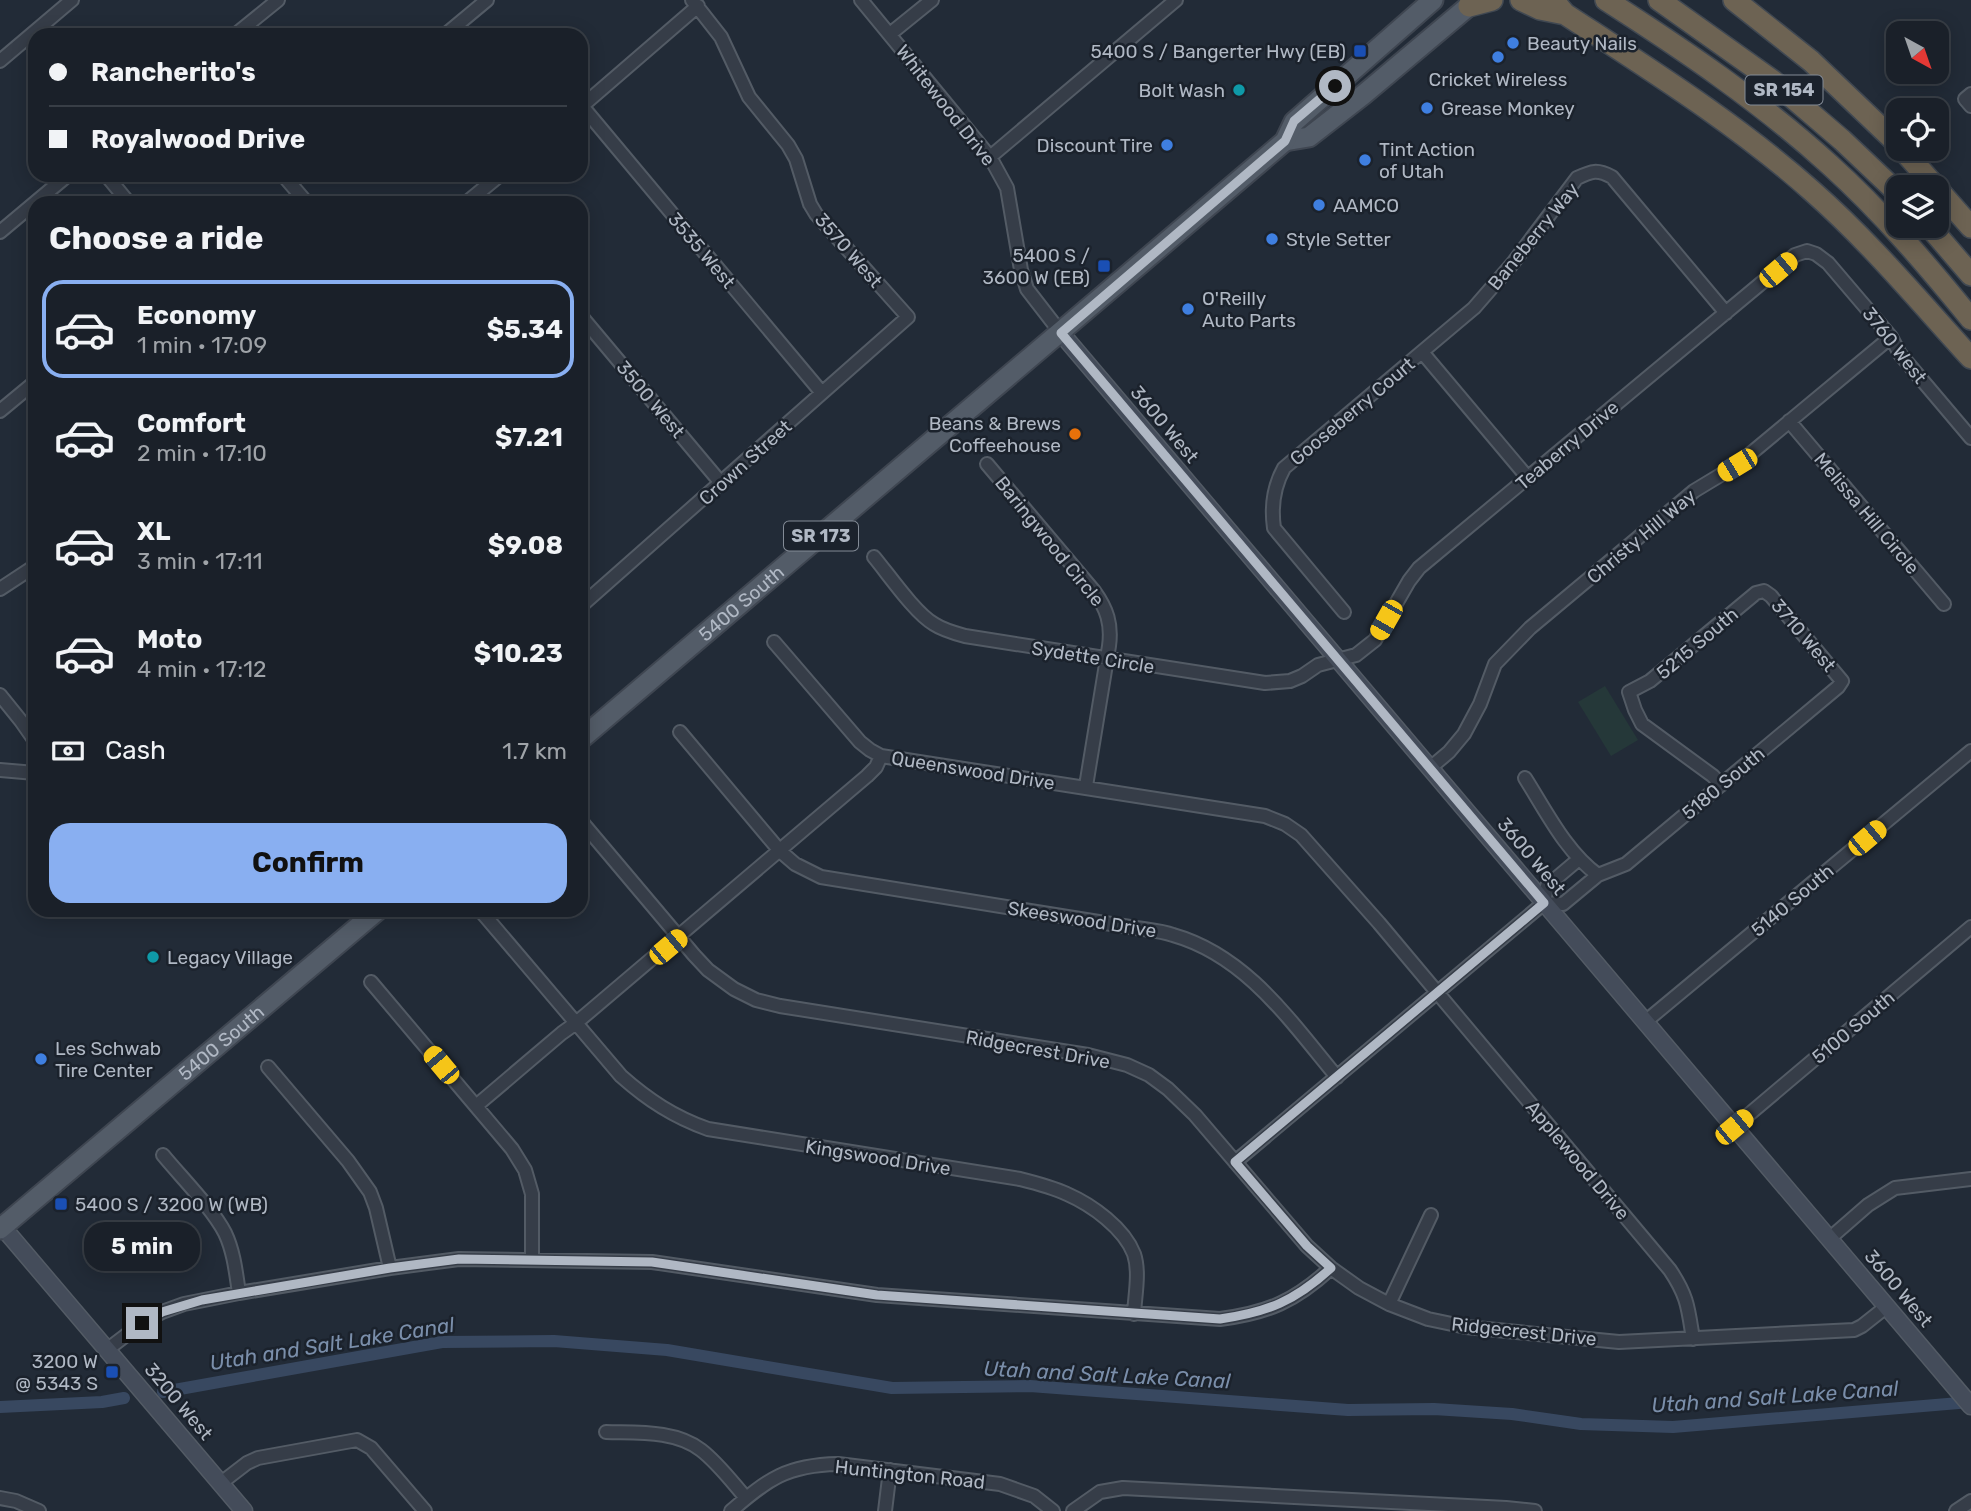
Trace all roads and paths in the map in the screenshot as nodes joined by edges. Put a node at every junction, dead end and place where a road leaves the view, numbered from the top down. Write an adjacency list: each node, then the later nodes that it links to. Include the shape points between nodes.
1 (72, 0): 16 (street)
2 (278, 0): 17 (street)
3 (487, 0): 18 (street)
4 (861, 0): 19 (street, Whitewood Drive)
5 (932, 0): 19 (street)
6 (1176, 0): 26 (street)
7 (1433, 0): 25 (main road, 5400 South / SR 173, via 1294,121)
8 (1492, 0): 14 (highway)
9 (1521, 0): 15 (highway, via 1540,9)
10 (1606, 0): 45 (highway, SR 154, via 1686,52 1830,165 1914,250)
11 (1659, 0): 32 (highway, SR 154, via 1773,81)
12 (1734, 0): 24 (highway, via 1811,61)
13 (695, 3): 22 (street); 44 (street, 3570 West, via 721,37 749,97 788,145 816,214)
14 (1473, 3): 25 (main road, 5400 South / SR 173, via 1309,137)
15 (1559, 7): 50 (highway, via 1758,147 1803,184 1885,263)
16 (39, 28)
17 (244, 28)
18 (453, 28)
19 (890, 34): 26 (street, Whitewood Drive)
20 (28, 37): 21 (street)
21 (0, 61)
22 (588, 101)
23 (588, 114): 52 (street, 3535 West)
24 (1886, 133)
25 (1285, 141): 47 (main road, 5400 South / SR 173)
26 (990, 157): 47 (street, Whitewood Drive, via 1007,188 1027,289)
27 (1912, 161): 38 (highway)
28 (60, 182): 33 (street)
29 (112, 182): 34 (street)
30 (289, 182): 35 (street)
31 (495, 182): 36 (street)
32 (1886, 182)
33 (43, 196)
34 (123, 196)
35 (301, 196)
36 (484, 196)
37 (28, 209): 39 (street)
38 (1971, 227)
39 (0, 232)
40 (1939, 238): 42 (highway)
41 (1816, 254): 43 (street, Teaberry Drive, via 1795,255); 48 (street, 3760 West)
42 (1971, 275)
43 (1726, 313): 49 (street, Baneberry Way, via 1612,177 1590,172 1577,178 1474,307); 57 (street, Teaberry Drive)
44 (908, 317): 52 (street, Crown Street)
45 (1971, 319)
46 (588, 324): 58 (street, 3500 West)
47 (1061, 333): 68 (street, 3600 West); 72 (main road, 5400 South / SR 173)
48 (1891, 337): 54 (street, Christy Hill Way); 55 (street, 3760 West, via 1900,354)
49 (1422, 352): 57 (street); 65 (street, Gooseberry Court, via 1284,468 1278,480 1273,528)
50 (1971, 358)
51 (28, 388): 53 (street)
52 (822, 393): 58 (street, Crown Street)
53 (0, 411)
54 (1790, 421): 64 (street, Melissa Hill Circle); 76 (street, Christy Hill Way, via 1737,465 1694,491 1530,628 1495,664 1464,734)
55 (1971, 438)
56 (987, 464): 67 (street, Baringwood Circle, via 1103,604 1110,626)
57 (1528, 478): 68 (street, Teaberry Drive, via 1419,568 1375,640 1356,655)
58 (721, 483): 63 (street, Crown Street)
59 (874, 557): 67 (street, Sydette Circle, via 921,613 948,632)
60 (28, 571): 61 (street)
61 (0, 589)
62 (1764, 591): 69 (street, 3710 West); 80 (street, 5215 South, via 1650,681 1629,692 1642,724)
63 (588, 601)
64 (1944, 604)
65 (1344, 612)
66 (774, 642): 75 (street, via 860,742)
67 (1107, 659): 68 (street, Sydette Circle, via 1265,683 1290,681); 81 (street, Baringwood Circle)
68 (1338, 660): 76 (street, 3600 West)
69 (1842, 681): 80 (street, 5180 South)
70 (0, 695): 71 (street)
71 (28, 730)
72 (588, 733)
73 (680, 733): 83 (street, Skeeswood Drive)
74 (1971, 751): 93 (street, 5140 South)
75 (881, 756): 81 (street, Queenswood Drive); 83 (street, Queenswood Drive, via 867,776)
76 (1430, 768): 86 (street, 3600 West)
77 (0, 770): 78 (street)
78 (28, 772)
79 (1525, 778): 84 (street)
80 (1721, 785): 85 (street, 5180 South, via 1626,864)
81 (1086, 786): 92 (street, Queenswood Drive, via 1265,816 1285,824 1315,849)
82 (588, 829): 90 (street, Ridgecrest Drive)
83 (780, 851): 90 (street, Queenswood Drive); 96 (street, Skeeswood Drive, via 821,877 1172,934 1194,942 1257,984)
84 (1580, 859): 85 (street); 86 (street, via 1547,886)
85 (1598, 875): 86 (street, 5180 South, via 1563,904)
86 (1544, 903): 92 (street); 93 (street, 3600 West)
87 (371, 917): 103 (main road, 5400 South)
88 (487, 917): 94 (street, Kingswood Drive)
89 (1971, 927): 98 (street, 5100 South)
90 (679, 937): 94 (street, Queenswood Drive); 100 (street, Ridgecrest Drive, via 721,980 756,1000 1127,1065 1168,1089)
91 (371, 982): 97 (street)
92 (1438, 993): 96 (street); 112 (street, Applewood Drive, via 1670,1270 1688,1303)
93 (1645, 1022): 98 (street, 3600 West)
94 (576, 1023): 97 (street, Queenswood Drive); 111 (street, Kingswood Drive, via 638,1092 684,1121 730,1133 1020,1179 1067,1194 1104,1218 1127,1241 1136,1272)
95 (268, 1067): 106 (street, via 370,1192)
96 (1338, 1077): 100 (street)
97 (476, 1106): 105 (street, via 525,1170 532,1194)
98 (1734, 1127): 104 (street, 3600 West)
99 (163, 1155): 108 (street, via 226,1235)
100 (1235, 1162): 107 (street, Ridgecrest Drive)
101 (1971, 1179): 104 (street, via 1895,1188)
102 (1430, 1215): 109 (street)
103 (1, 1227): 113 (street, 3200 West)
104 (1829, 1239): 110 (street, 3600 West)
105 (532, 1260): 106 (street, via 459,1259); 111 (street, via 652,1262 877,1295)
106 (390, 1268): 108 (street)
107 (1331, 1268): 109 (street, Ridgecrest Drive); 111 (street, via 1292,1299 1246,1315 1220,1319)
108 (240, 1293): 113 (street, via 162,1312)
109 (1389, 1304): 112 (street, Ridgecrest Drive, via 1466,1327 1619,1342)
110 (1886, 1307): 112 (street, Ridgecrest Drive, via 1854,1330); 114 (street, 3600 West)
111 (1134, 1314)
112 (1693, 1339)
113 (108, 1349): 117 (street, 3200 West)
114 (1971, 1406)
115 (606, 1432): 118 (street, via 666,1435 694,1445)
116 (890, 1470): 118 (street, Huntington Road, via 813,1464 776,1477); 126 (street); 127 (street, Huntington Road, via 1000,1484 1034,1496)
117 (221, 1483): 123 (street, 3200 West); 124 (street, via 258,1458 356,1440 371,1448)
118 (746, 1498): 125 (street, Huntington Road)
119 (0, 1499): 122 (street)
120 (1971, 1501): 130 (street)
121 (1474, 1509): 128 (street, via 1290,1503 1123,1488 1100,1492); 129 (street)
122 (39, 1511)
123 (244, 1511)
124 (425, 1511)
125 (731, 1511)
126 (886, 1511)
127 (1053, 1511)
128 (1073, 1511)
129 (1535, 1511)
130 (1956, 1511)

